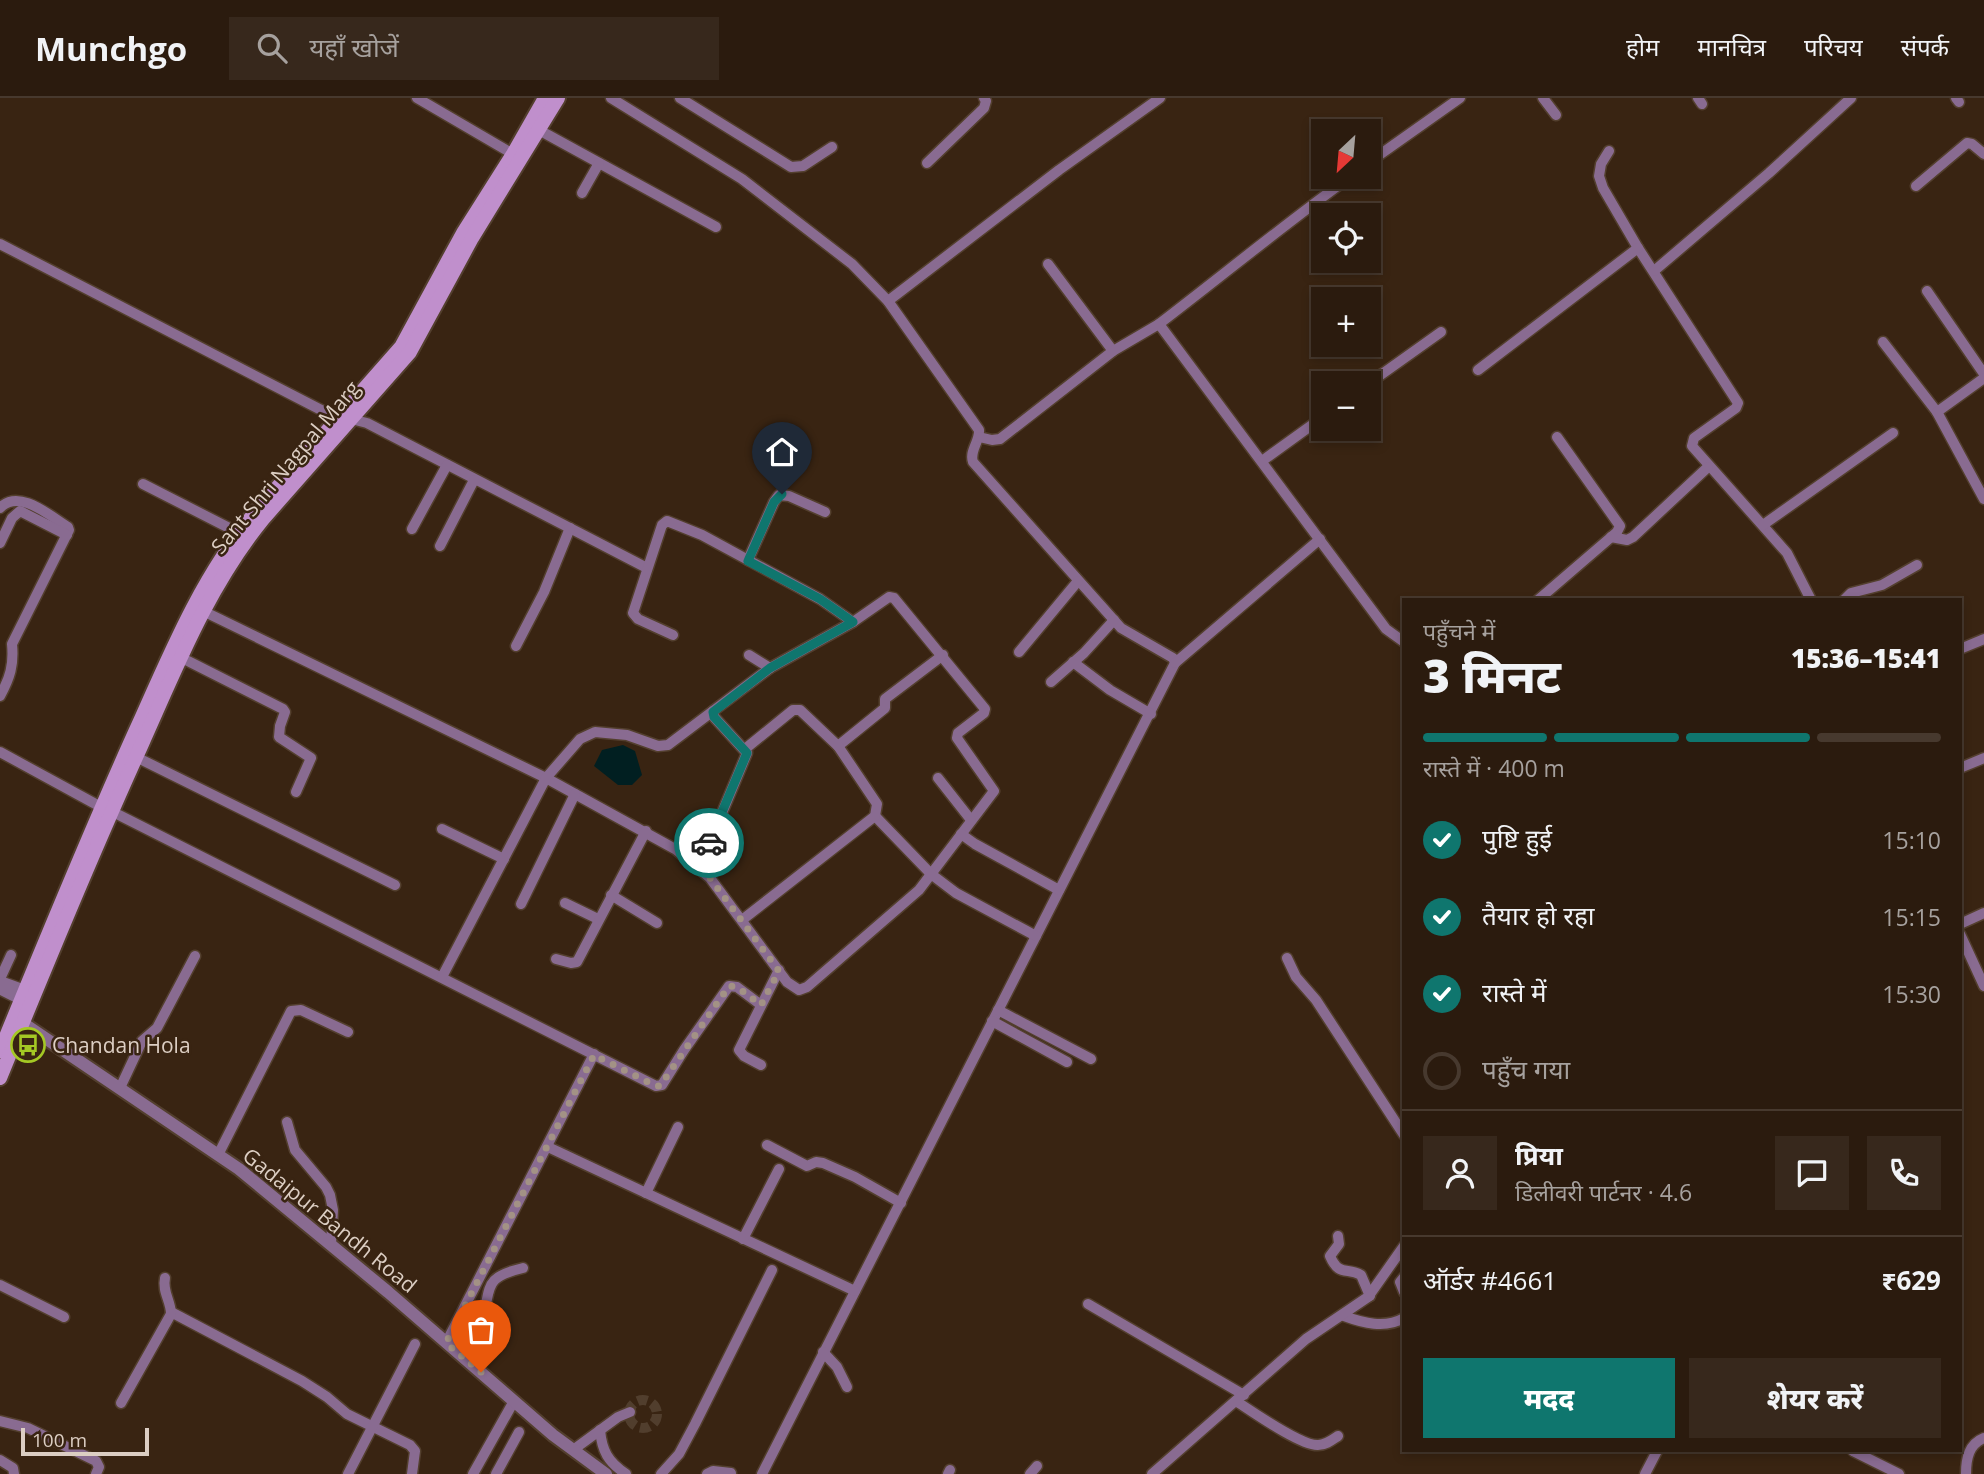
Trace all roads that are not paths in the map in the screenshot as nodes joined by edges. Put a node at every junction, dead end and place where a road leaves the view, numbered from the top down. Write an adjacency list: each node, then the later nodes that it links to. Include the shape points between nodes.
1 (417, 98): 15 (street)
2 (545, 98): 15 (main road, Sant Shri Nagpal Marg)
3 (558, 98): 12 (main road, Sant Shri Nagpal Marg)
4 (611, 98): 29 (street, via 742,179 852,264)
5 (680, 98): 13 (street, via 791,166 803,166)
6 (984, 98): 19 (street, via 984,108)
7 (1160, 98): 29 (street)
8 (1460, 98): 16 (street)
9 (1542, 98): 11 (street)
10 (1851, 98): 27 (street)
11 (1556, 115)
12 (539, 130): 18 (street); 38 (main road, Sant Shri Nagpal Marg, via 472,238 410,352)
13 (832, 147)
14 (1609, 151): 25 (street, via 1599,176)
15 (513, 154): 38 (main road, Sant Shri Nagpal Marg, via 401,346)
16 (1381, 154)
17 (1984, 154): 20 (street, via 1967,143)
18 (599, 163): 22 (street); 23 (street)
19 (927, 163)
20 (1916, 186)
21 (1333, 189): 30 (street)
22 (582, 193)
23 (716, 228)
24 (0, 244): 38 (street)
25 (1638, 248): 27 (street); 34 (street)
26 (1048, 264): 33 (street)
27 (1654, 271): 45 (street, via 1738,403 1694,438 1692,446)
28 (1927, 291): 36 (street)
29 (888, 301): 41 (street, via 979,429)
30 (1159, 324): 33 (street); 43 (street)
31 (1441, 332): 35 (street)
32 (1883, 342): 37 (street)
33 (1113, 351): 41 (street, via 1000,439)
34 (1478, 370)
35 (1381, 375)
36 (1984, 376): 37 (street)
37 (1937, 412): 48 (street)
38 (346, 419): 44 (street, via 367,424); 54 (main road, Sant Shri Nagpal Marg); 67 (main road, Sant Shri Nagpal Marg, via 244,542)
39 (1311, 426): 43 (street)
40 (1892, 433): 51 (street)
41 (979, 437): 63 (street, via 971,454 973,462)
42 (1557, 437): 56 (street, via 1619,522)
43 (1262, 461): 57 (street)
44 (447, 466): 46 (street); 53 (street)
45 (1708, 467): 51 (street); 56 (street, via 1633,537)
46 (474, 480): 52 (street); 59 (street)
47 (143, 484): 54 (street)
48 (1984, 499)
49 (0, 508): 55 (street, via 23,501 68,527)
50 (825, 512): 60 (street, via 779,495)
51 (1763, 525): 65 (street, via 1792,562)
52 (570, 528): 62 (street); 73 (street)
53 (412, 529)
54 (239, 533): 96 (main road, Sant Shri Nagpal Marg, via 193,606)
55 (67, 535): 58 (street, via 20,511); 83 (street, via 12,644 12,669)
56 (1611, 537): 64 (street)
57 (1320, 539): 72 (street, via 1386,629); 80 (street)
58 (0, 543)
59 (440, 546)
60 (748, 561): 62 (street, via 667,520); 69 (street)
61 (1917, 565): 66 (street, via 1878,587)
62 (647, 568): 70 (street, via 633,613)
63 (1078, 581): 68 (street); 75 (street)
64 (1540, 598)
65 (1810, 598)
66 (1846, 598)
67 (202, 611): 78 (main road, Sant Shri Nagpal Marg); 92 (street)
68 (1114, 620): 79 (street); 80 (street)
69 (853, 622): 77 (street, via 892,597); 81 (street)
70 (673, 635)
71 (1984, 639): 74 (street)
72 (1402, 641)
73 (516, 646)
74 (1962, 648)
75 (1019, 652)
76 (749, 655): 81 (street)
77 (943, 655): 86 (street, via 885,699 884,708); 98 (street, via 985,709 957,736 994,788)
78 (180, 657): 89 (main road, Sant Shri Nagpal Marg); 94 (street, via 283,709 279,737 310,758)
79 (1073, 662): 82 (street); 85 (street)
80 (1175, 663): 85 (street)
81 (770, 668): 84 (street)
82 (1051, 682)
83 (0, 696)
84 (713, 712): 87 (street); 92 (street, via 667,745 627,735 590,733 580,738)
85 (1151, 714): 106 (street)
86 (838, 746): 87 (street, via 806,713 793,710); 97 (street, via 877,804)
87 (745, 749): 103 (street, via 746,758)
88 (0, 752): 96 (street)
89 (136, 757): 96 (main road, Sant Shri Nagpal Marg); 105 (street)
90 (1984, 758): 91 (street)
91 (1962, 767)
92 (546, 778): 95 (street); 102 (street)
93 (937, 778): 98 (street)
94 (296, 792)
95 (575, 794): 100 (street); 109 (street)
96 (106, 809): 122 (street); 126 (main road, Sant Shri Nagpal Marg); 129 (main road, Sant Shri Nagpal Marg)
97 (874, 816): 104 (street); 112 (street)
98 (971, 820): 101 (street)
99 (442, 829): 102 (street)
100 (646, 831): 103 (street); 107 (street)
101 (961, 834): 104 (street); 106 (street)
102 (504, 859): 122 (street)
103 (699, 868): 112 (street)
104 (931, 874): 115 (street, via 956,893); 121 (street, via 916,893 803,990 790,986)
105 (395, 885)
106 (1059, 890): 115 (street)
107 (611, 895): 111 (street); 113 (street)
108 (565, 903): 111 (street)
109 (521, 904)
110 (1984, 913): 114 (street)
111 (598, 919): 120 (street, via 577,962)
112 (742, 920): 121 (street)
113 (657, 923)
114 (1962, 923)
115 (1036, 936): 128 (street)
116 (1962, 938): 125 (street)
117 (11, 955): 123 (street)
118 (195, 956): 138 (street, via 157,1028 138,1048)
119 (1287, 958): 141 (street)
120 (556, 959)
121 (779, 971): 127 (street)
122 (442, 977): 133 (street)
123 (0, 979)
124 (0, 986): 126 (street)
125 (1984, 986)
126 (23, 995): 129 (main road, Sant Shri Nagpal Marg)
127 (761, 1005): 133 (street, via 729,986 660,1086); 136 (street, via 739,1050)
128 (998, 1010): 130 (street); 134 (street)
129 (19, 1019): 132 (main road, Sant Shri Nagpal Marg); 137 (main road, Sant Shri Nagpal Marg); 138 (street, Gadaipur Bandh Road)
130 (992, 1021): 135 (street); 147 (street)
131 (348, 1032): 144 (street, via 301,1010 291,1011)
132 (0, 1051)
133 (594, 1055): 143 (street)
134 (1091, 1059)
135 (1067, 1062)
136 (761, 1065)
137 (0, 1078)
138 (120, 1088): 144 (street, Gadaipur Bandh Road)
139 (287, 1122): 150 (street, via 295,1150 330,1195)
140 (678, 1127): 146 (street)
141 (1402, 1132)
142 (767, 1145): 147 (street, via 807,1166 819,1161)
143 (548, 1147): 146 (street); 163 (street)
144 (218, 1155): 150 (street, Gadaipur Bandh Road)
145 (779, 1169): 149 (street)
146 (646, 1192): 149 (street)
147 (901, 1203): 156 (street)
148 (1338, 1236): 157 (street, via 1339,1244 1330,1256 1334,1264 1339,1270 1361,1275)
149 (743, 1238): 156 (street)
150 (331, 1244): 163 (street, Gadaipur Bandh Road)
151 (1402, 1248): 157 (street)
152 (523, 1268): 166 (street, via 494,1280)
153 (772, 1270): 191 (street, via 679,1454)
154 (165, 1278): 159 (street)
155 (0, 1285): 161 (street)
156 (855, 1291): 165 (street)
157 (1370, 1296): 160 (street)
158 (1088, 1304): 168 (street)
159 (171, 1312): 170 (street); 173 (street, via 302,1381)
160 (1344, 1316): 162 (street, via 1377,1324); 168 (street, via 1306,1339)
161 (64, 1317)
162 (1402, 1319)
163 (446, 1343): 166 (street, Gadaipur Bandh Road)
164 (415, 1344): 173 (street)
165 (823, 1352): 167 (street); 193 (street)
166 (464, 1357): 169 (street, Gadaipur Bandh Road)
167 (847, 1387)
168 (1240, 1398): 176 (street, via 1291,1435 1314,1445); 194 (street)
169 (514, 1401): 178 (street, Gadaipur Bandh Road); 187 (street)
170 (121, 1403)
171 (629, 1412): 174 (street)
172 (0, 1421): 184 (street, via 28,1427 96,1461)
173 (372, 1427): 185 (street); 186 (street, via 415,1451)
174 (600, 1430): 178 (street); 190 (street, via 605,1454)
175 (519, 1432): 188 (street)
176 (1338, 1436)
177 (1984, 1438): 197 (street, via 1970,1450)
178 (573, 1450): 189 (street, Gadaipur Bandh Road)
179 (1656, 1452): 195 (street)
180 (1860, 1452): 196 (street)
181 (0, 1460): 183 (street, via 13,1468)
182 (730, 1473): 192 (street)
183 (14, 1474)
184 (96, 1474)
185 (348, 1474)
186 (412, 1474)
187 (472, 1474)
188 (496, 1474)
189 (606, 1474)
190 (626, 1474)
191 (661, 1474)
192 (707, 1474)
193 (762, 1474)
194 (1152, 1474)
195 (1645, 1474)
196 (1899, 1474)
197 (1966, 1474)

